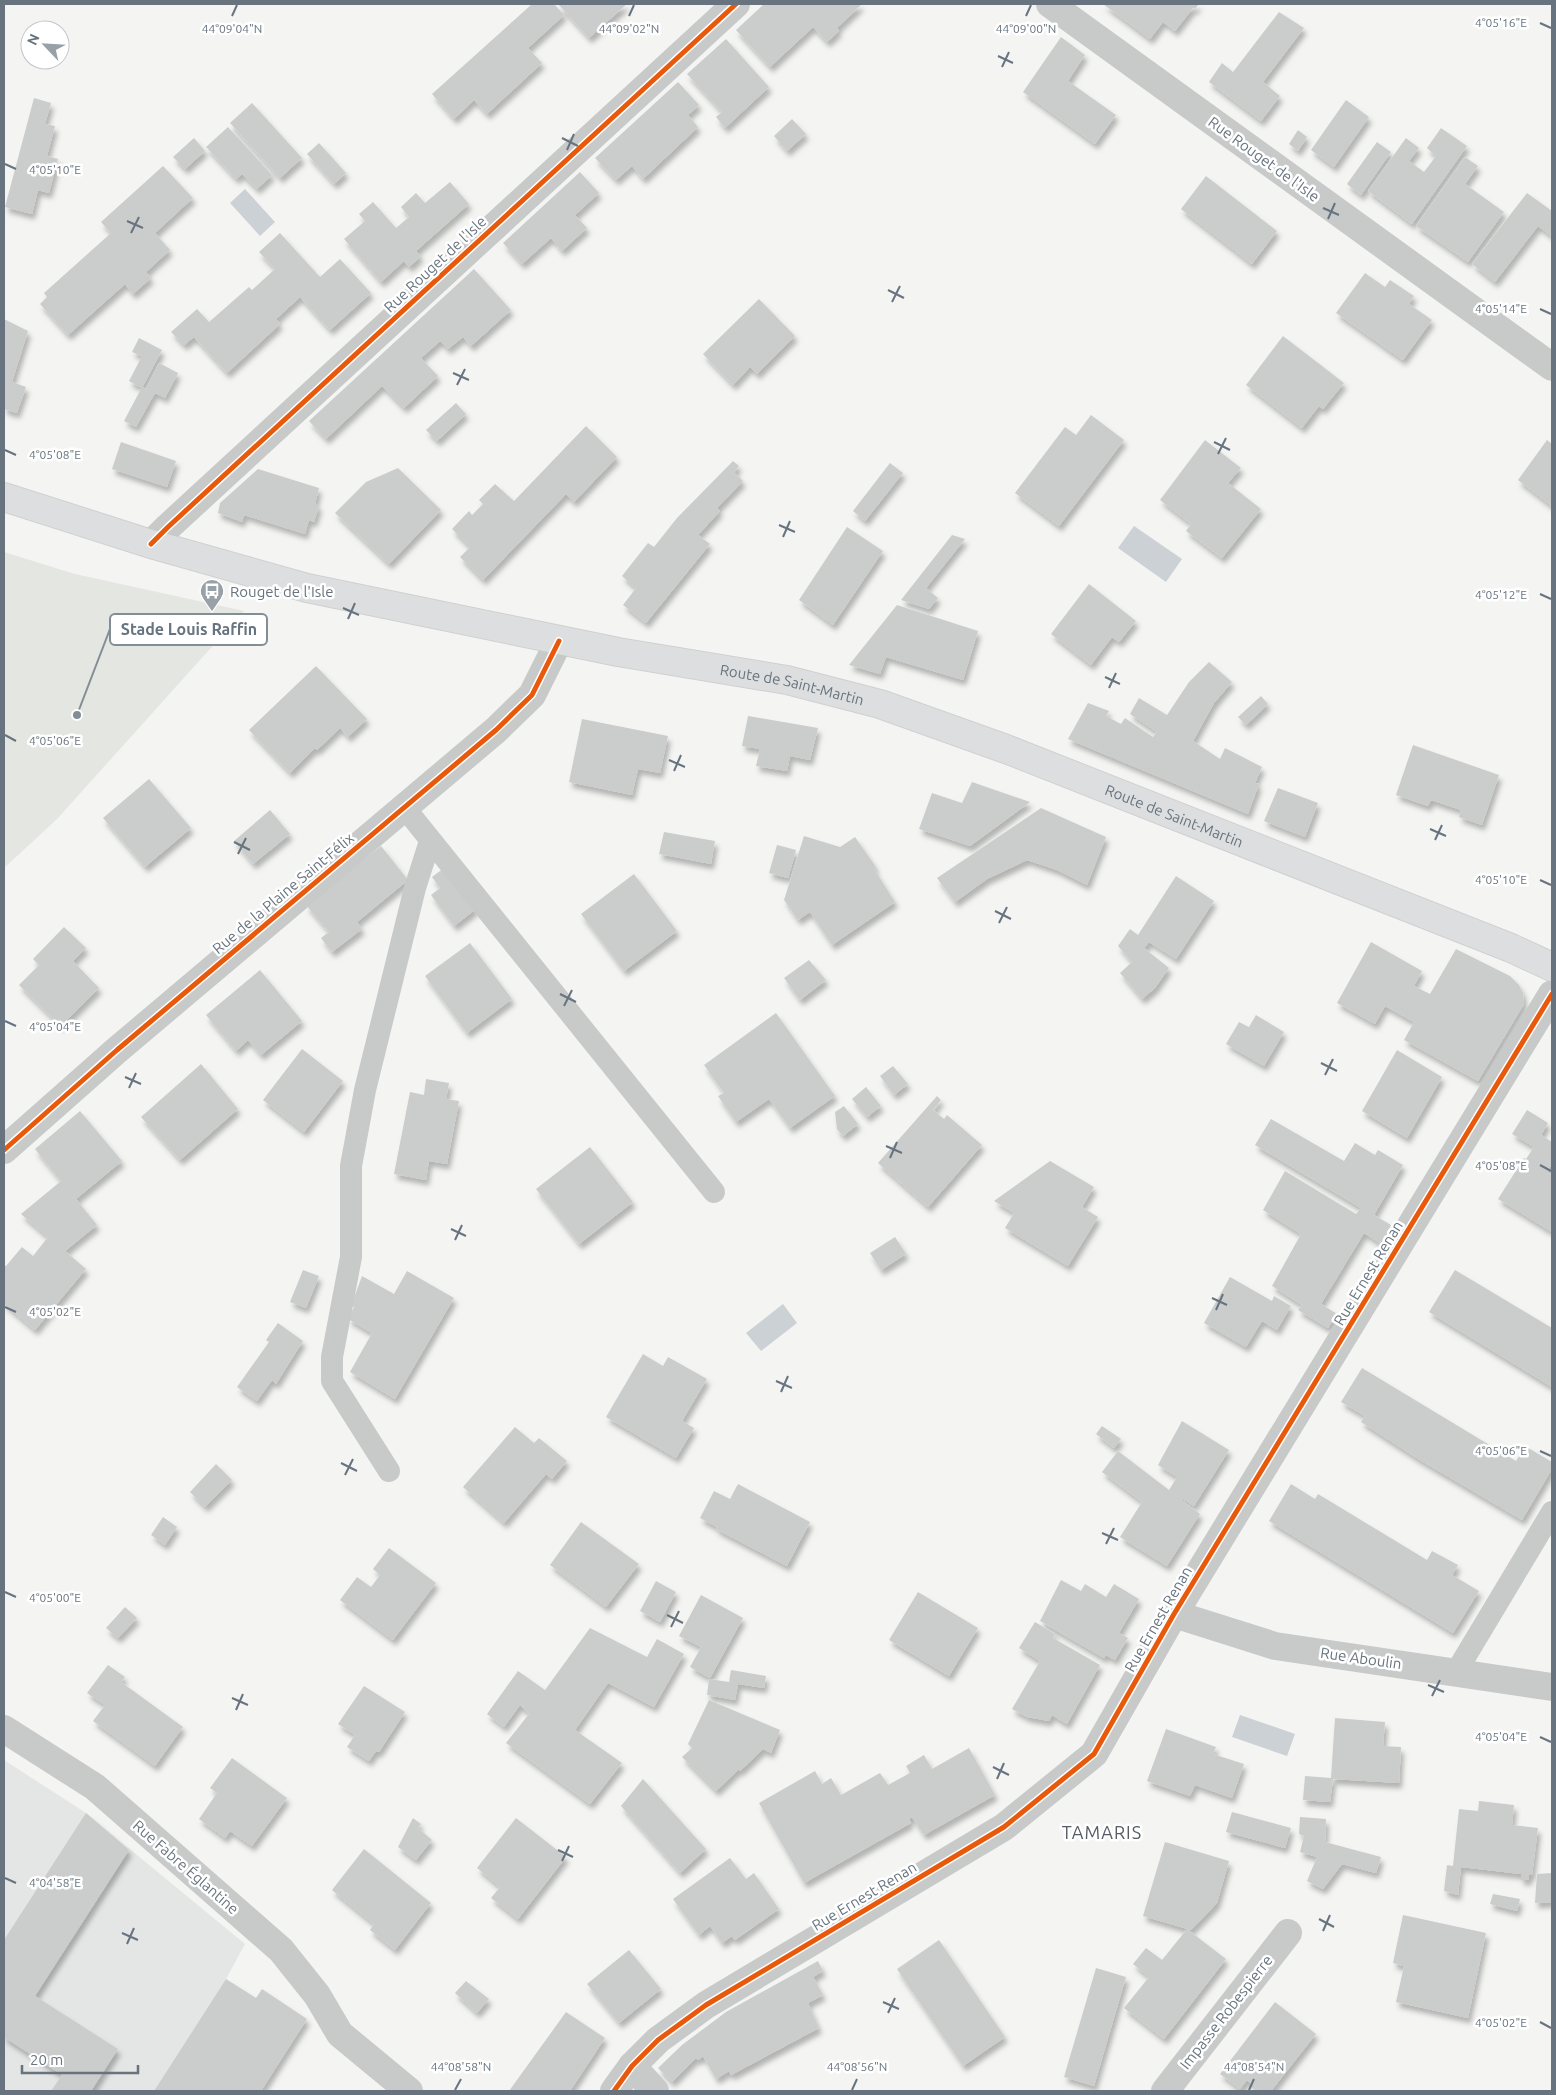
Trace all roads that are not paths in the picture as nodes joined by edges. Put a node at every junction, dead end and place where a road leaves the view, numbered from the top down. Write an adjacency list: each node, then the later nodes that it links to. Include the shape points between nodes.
1 (736, 4): 5 (street, Rue Rouget de l'Isle)
2 (1050, 4): 3 (street, Rue Rouget de l'Isle)
3 (1552, 367)
4 (4, 497): 5 (main road, Route de Saint-Martin)
5 (151, 544): 6 (main road, Route de Saint-Martin, via 307,588)
6 (559, 641): 7 (street, Rue de la Plaine Saint-Félix, via 532,695 496,730); 9 (main road, Route de Saint-Martin, via 787,680 880,704 1006,749)
7 (404, 807): 8 (lane); 11 (street, Rue de la Plaine Saint-Félix, via 116,1050)
8 (430, 841): 12 (lane); 13 (lane, via 415,888 365,1090 352,1166 351,1257 332,1357 332,1381)
9 (1552, 967)
10 (1552, 994): 15 (street, Rue Ernest Renan)
11 (4, 1150)
12 (714, 1192)
13 (389, 1471)
14 (1552, 1512): 16 (lane)
15 (1174, 1614): 16 (street, Rue Aboulin, via 1275,1646); 20 (street, Rue Ernest Renan, via 1094,1754 1057,1786 1004,1827 706,2006 658,2040)
16 (1456, 1672): 17 (street, Rue Aboulin)
17 (1552, 1687)
18 (4, 1729): 21 (street, Rue Fabre Églantine, via 95,1787 281,1950 317,1995 340,2034)
19 (1288, 1933): 24 (street, Impasse Robespierre)
20 (632, 2066): 22 (street, Rue Ernest Renan); 23 (street)
21 (409, 2091)
22 (614, 2091)
23 (656, 2091)
24 (1165, 2091)

